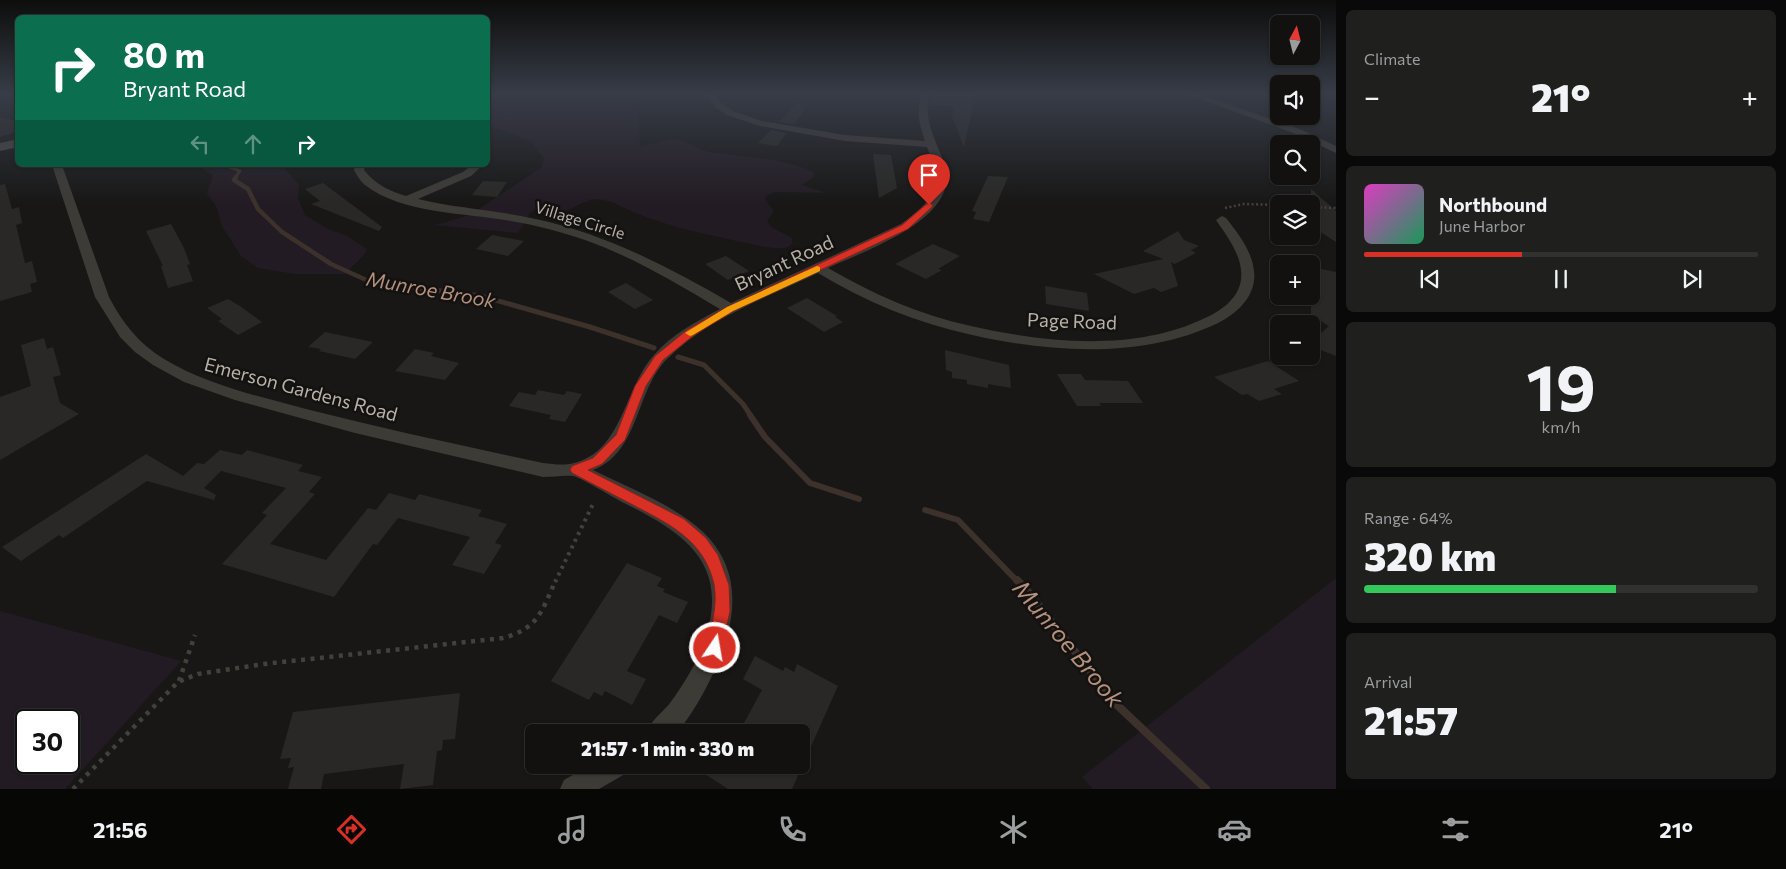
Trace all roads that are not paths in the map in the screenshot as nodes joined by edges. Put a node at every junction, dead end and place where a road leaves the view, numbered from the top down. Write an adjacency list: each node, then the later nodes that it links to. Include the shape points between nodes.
1 (799, 130): 5 (street, via 845,138)
2 (927, 130): 5 (street, Bryant Road)
3 (1293, 130): 7 (street)
4 (15, 144): 6 (main road)
5 (932, 144): 13 (street, Bryant Road, via 940,180 938,193 919,216 905,227)
6 (0, 147)
7 (1336, 150)
8 (58, 167): 16 (street, Emerson Gardens Road, via 102,297 128,338 157,362 194,382 330,421 543,470)
9 (360, 167): 11 (street, Village Circle, via 365,180)
10 (476, 167): 11 (street, via 455,180)
11 (407, 200): 14 (street, Village Circle, via 512,217 586,236 650,263)
12 (1222, 220): 13 (street, Page Road, via 1244,254 1249,279 1245,291 1238,302 1211,322 1194,330 1148,340 1063,344 970,331 887,305)
13 (818, 268): 14 (street, Bryant Road)
14 (730, 309): 15 (street, Bryant Road, via 691,332 659,358 641,386 621,437)
15 (598, 461): 16 (street, Emerson Gardens Road)
16 (577, 470): 17 (street, via 680,523 701,542 713,559 722,585 722,611 715,648 692,691)
17 (668, 724)
18 (600, 774): 19 (street)
19 (574, 789)

